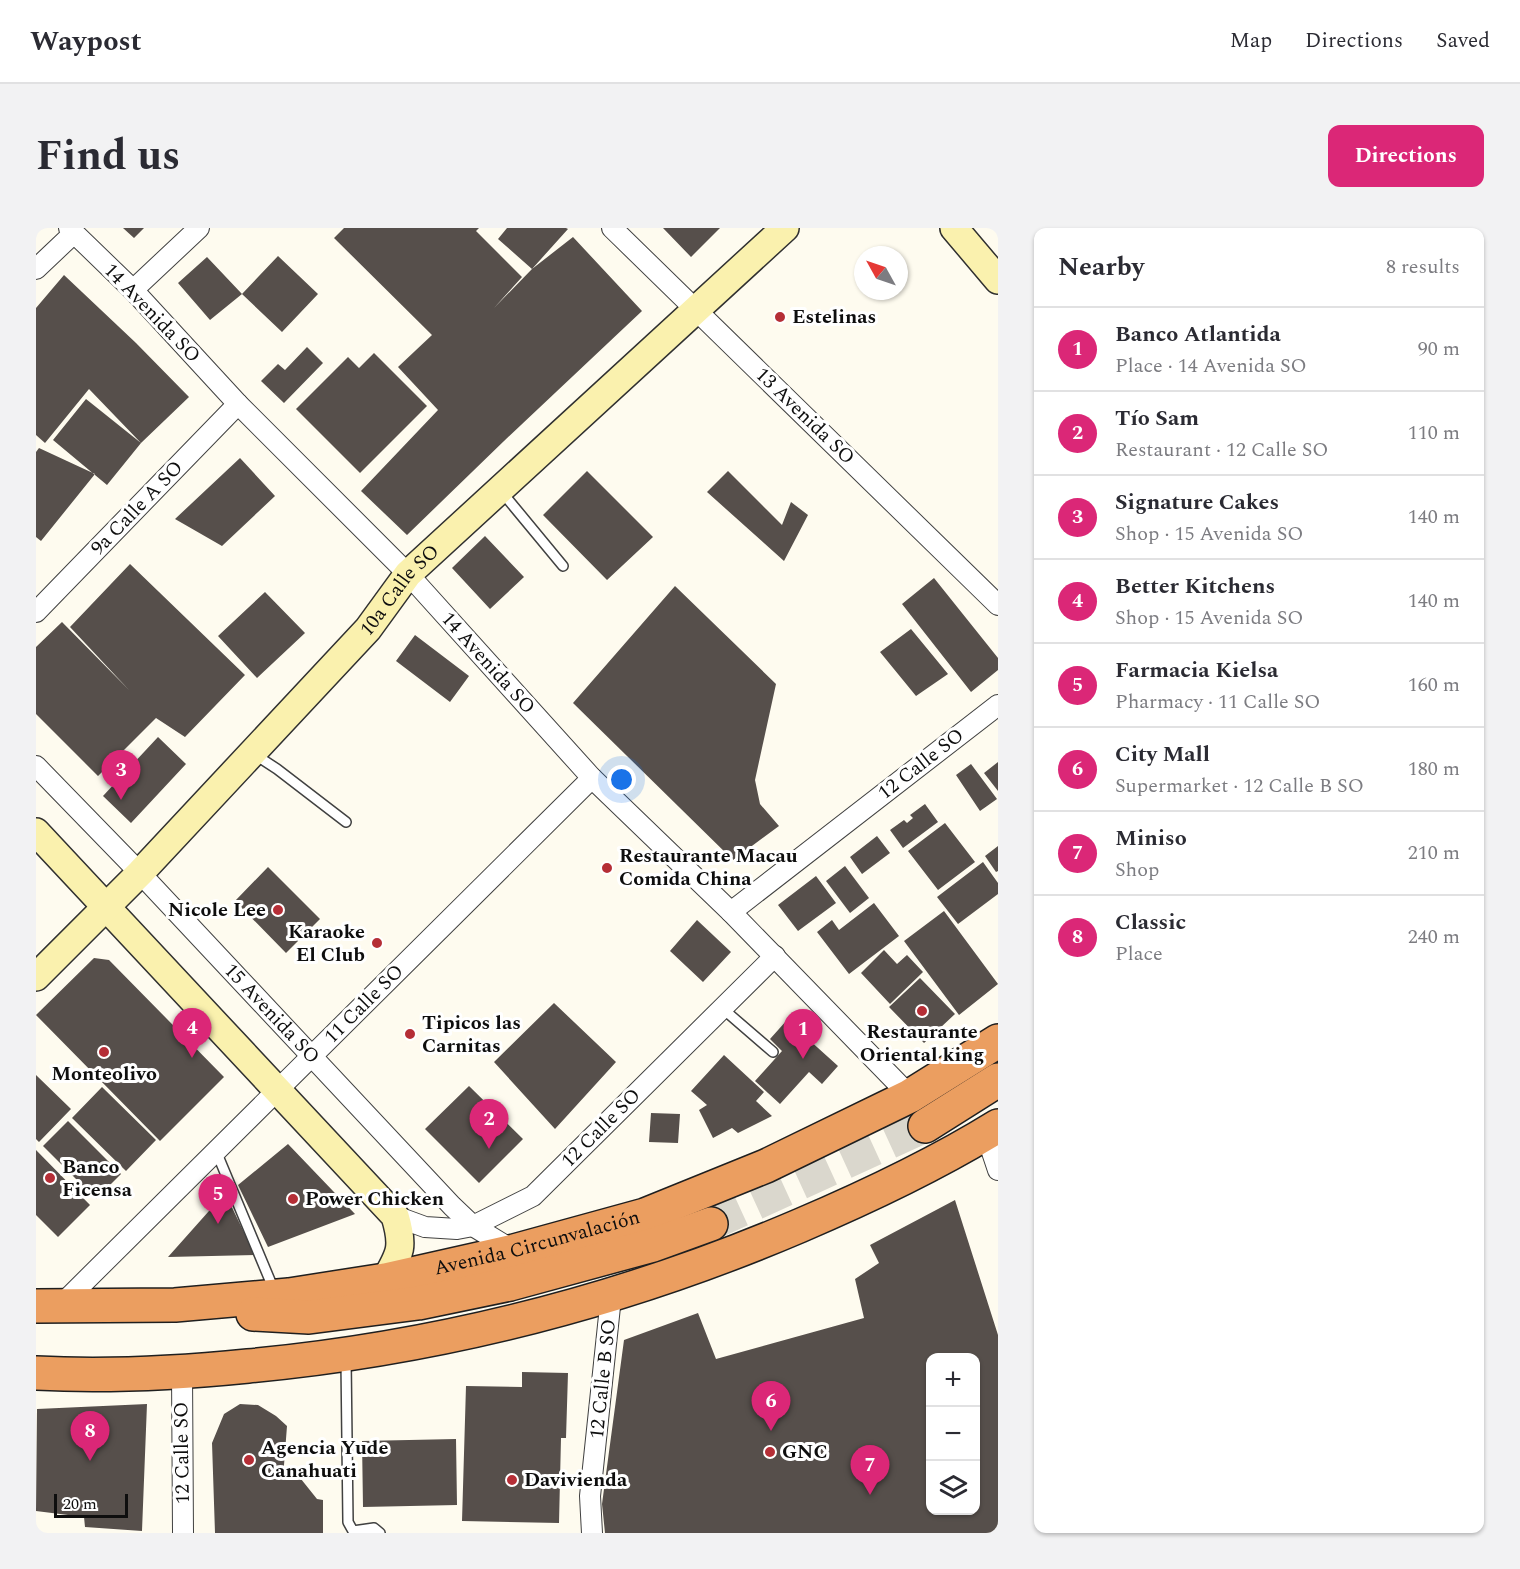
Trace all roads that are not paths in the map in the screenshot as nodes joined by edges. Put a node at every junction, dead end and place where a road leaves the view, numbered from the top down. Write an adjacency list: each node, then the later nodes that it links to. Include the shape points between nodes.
1 (200, 228): 8 (street)
2 (612, 228): 9 (street, 13 Avenida SO)
3 (785, 228): 9 (street, 10a Calle SO)
4 (954, 228): 7 (street)
5 (72, 231): 6 (street); 8 (street, 14 Avenida SO)
6 (36, 269)
7 (998, 279)
8 (133, 290): 10 (street, 14 Avenida SO)
9 (695, 309): 11 (street, 10a Calle SO); 14 (street, 13 Avenida SO)
10 (238, 404): 13 (street, 14 Avenida SO); 15 (street, 9a Calle A SO)
11 (500, 489): 12 (lane); 13 (street, 10a Calle SO)
12 (563, 566)
13 (408, 574): 17 (street, 10a Calle SO, via 368,629); 19 (street, 14 Avenida SO)
14 (998, 605)
15 (36, 612)
16 (998, 705): 24 (street, 12 Calle SO)
17 (252, 753): 20 (lane); 22 (street, 10a Calle SO)
18 (36, 766): 22 (street, 15 Avenida SO)
19 (592, 778): 24 (street, 14 Avenida SO); 30 (street, 11 Calle SO)
20 (346, 822)
21 (36, 832): 23 (street)
22 (140, 873): 23 (street, 10a Calle SO); 30 (street, 15 Avenida SO)
23 (107, 906): 26 (street, 10a Calle SO); 32 (street)
24 (731, 912): 25 (street, 14 Avenida SO)
25 (775, 956): 27 (street, 12 Calle SO); 33 (street, 14 Avenida SO)
26 (36, 977)
27 (722, 1008): 29 (lane); 40 (street, 12 Calle SO, via 533,1196)
28 (998, 1041): 33 (highway, Avenida Circunvalación)
29 (773, 1052)
30 (311, 1057): 32 (street, 11 Calle SO); 40 (street, 15 Avenida SO)
31 (998, 1080): 34 (highway)
32 (278, 1089): 36 (street, 11 Calle SO); 38 (street)
33 (910, 1096): 41 (highway, Avenida Circunvalación, via 766,1166 645,1215)
34 (925, 1126)
35 (992, 1130): 37 (street); 44 (highway, via 862,1199 728,1257)
36 (216, 1151): 43 (lane); 46 (street, 11 Calle SO)
37 (998, 1170)
38 (395, 1216): 40 (street, 12 Calle SO, via 441,1230); 42 (street, via 401,1236 399,1257)
39 (711, 1224): 45 (highway, via 653,1245 510,1284 418,1303 309,1317)
40 (473, 1226): 41 (street, 15 Avenida SO)
41 (514, 1251): 42 (highway, Avenida Circunvalación)
42 (386, 1280): 43 (highway, Avenida Circunvalación)
43 (276, 1296): 45 (highway, Avenida Circunvalación)
44 (611, 1297): 47 (highway, via 475,1332); 52 (street, 12 Calle B SO, via 590,1496)
45 (175, 1305): 46 (highway, Avenida Circunvalación)
46 (47, 1307)
47 (346, 1355): 48 (highway); 51 (lane, via 348,1522 353,1531 374,1528)
48 (182, 1372): 49 (highway); 50 (street, 12 Calle SO)
49 (36, 1373)
50 (183, 1533)
51 (380, 1533)
52 (592, 1533)

